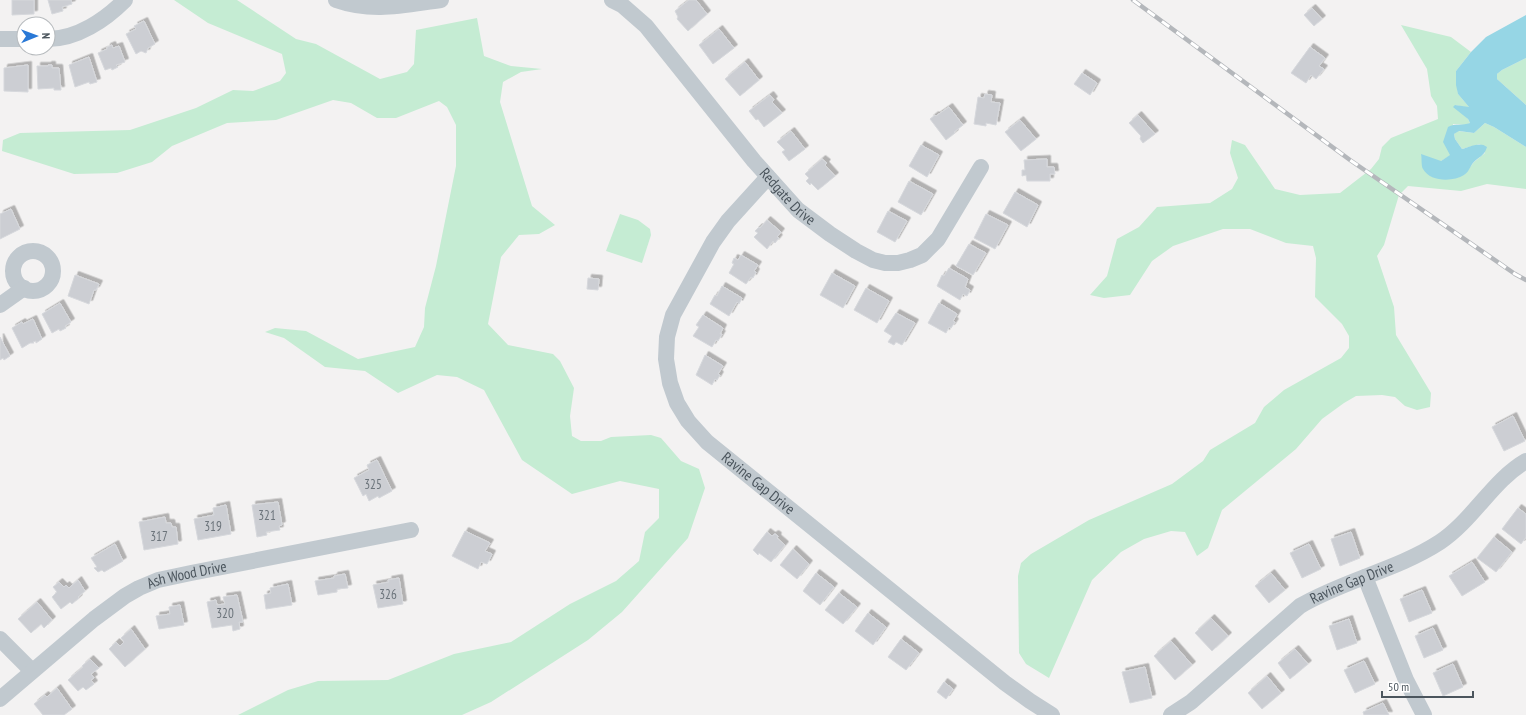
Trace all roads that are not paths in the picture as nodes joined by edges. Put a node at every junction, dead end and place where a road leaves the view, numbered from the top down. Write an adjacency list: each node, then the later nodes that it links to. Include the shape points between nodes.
1 (125, 0): 5 (street, via 100,21 73,35)
2 (336, 0): 3 (street, via 367,7)
3 (441, 0)
4 (612, 0): 9 (street, Redgate Drive, via 646,26)
5 (56, 38)
6 (16, 39): 7 (street)
7 (0, 40)
8 (981, 167): 9 (street, Redgate Drive, via 938,239 922,255 898,263 873,260 856,251 798,210)
9 (768, 177): 19 (street, Ravine Gap Drive, via 743,203 717,237 672,316 667,337 666,359 677,403 688,421 708,442 1005,682)
10 (24, 288): 11 (street)
11 (0, 305)
12 (1526, 461): 14 (street, Ravine Gap Drive, via 1515,467 1458,528 1442,540 1412,558)
13 (411, 530): 16 (street, Ash Wood Drive, via 158,580 124,596)
14 (1365, 577): 18 (street, Ravine Gap Drive, via 1317,596 1300,606); 20 (street, via 1406,680)
15 (0, 639): 16 (street)
16 (32, 671): 17 (street, Ash Wood Drive)
17 (0, 699)
18 (1177, 713)
19 (1052, 715)
20 (1424, 715)

